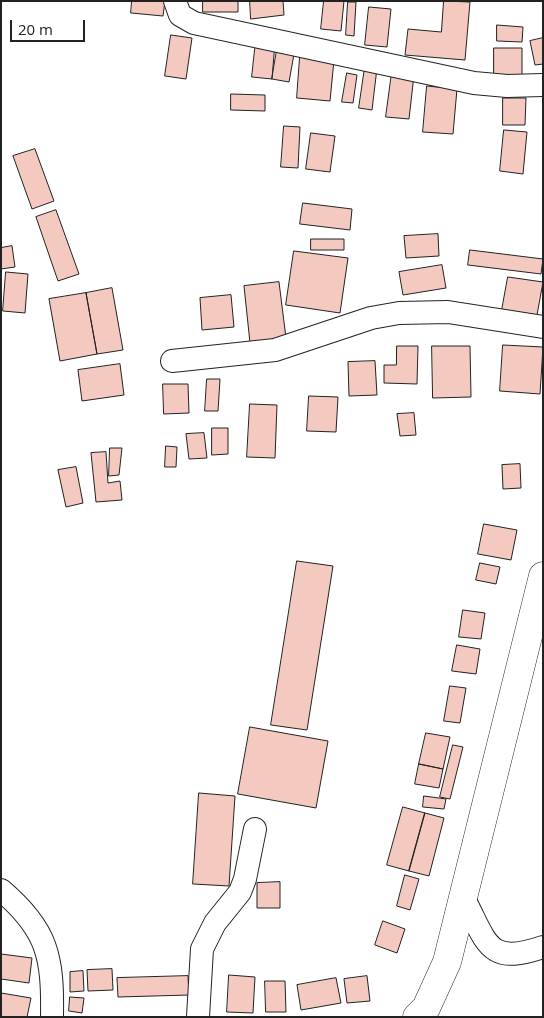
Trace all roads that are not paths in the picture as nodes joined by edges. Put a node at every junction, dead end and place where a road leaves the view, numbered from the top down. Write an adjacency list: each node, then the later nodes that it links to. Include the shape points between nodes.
1 (175, 1): 2 (street, via 180,15 194,23 474,82 507,86)
2 (543, 85)
3 (543, 327): 4 (street, via 448,312 399,313 371,318 275,350)
4 (172, 360)
5 (543, 576): 8 (street)
6 (254, 829): 11 (street, via 240,892 215,923 202,949)
7 (1, 890): 10 (street, via 38,930 46,944 53,980)
8 (463, 897): 9 (street, via 490,947 500,954 512,956); 12 (street, via 447,962 426,1008)
9 (543, 947)
10 (52, 1017)
11 (198, 1017)
12 (417, 1017)

